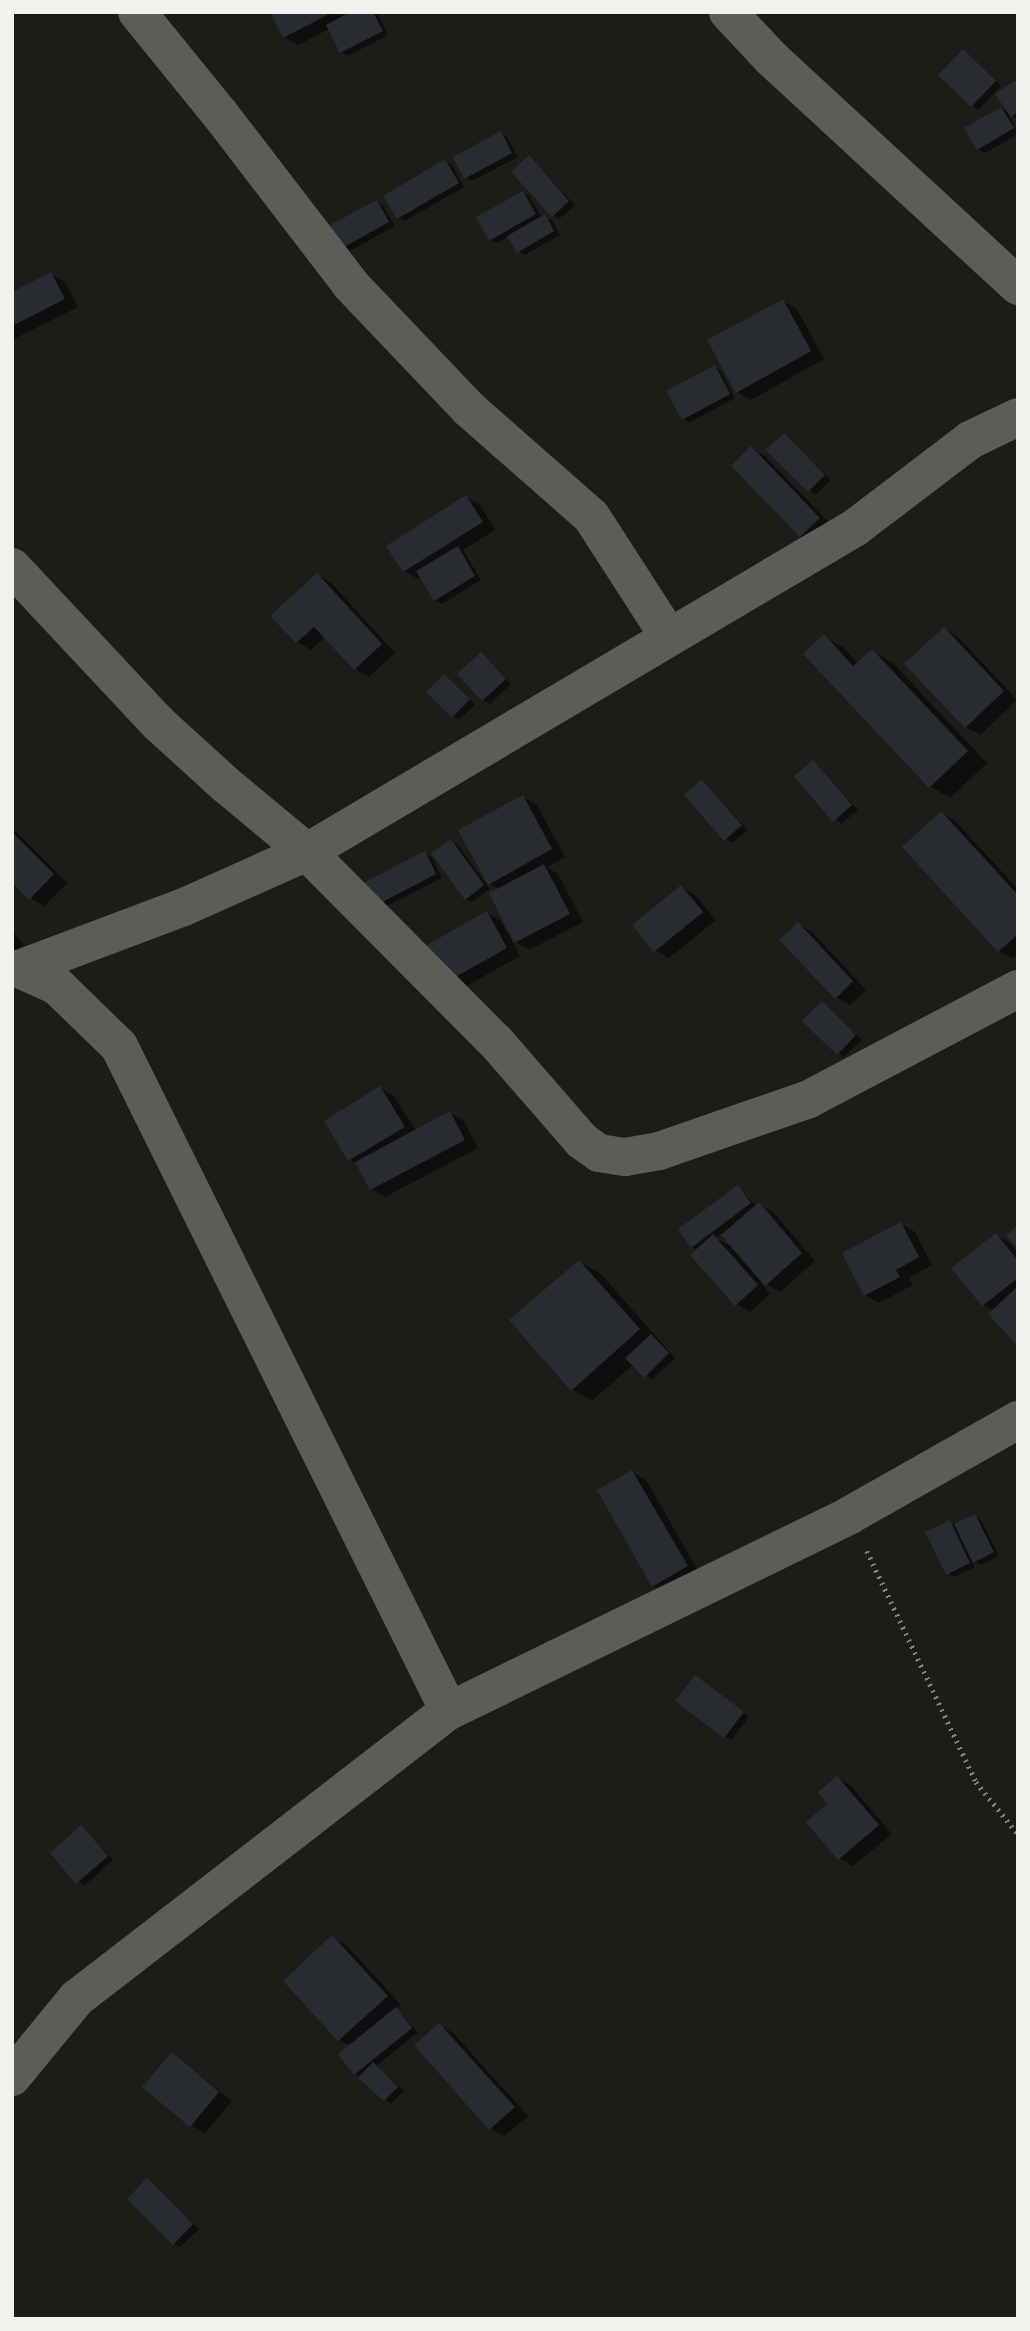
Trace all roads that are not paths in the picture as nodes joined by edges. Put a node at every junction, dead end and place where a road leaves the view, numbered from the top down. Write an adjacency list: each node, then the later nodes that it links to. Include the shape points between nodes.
1 (137, 12): 6 (street, via 351,285 469,409 592,516)
2 (728, 12): 3 (street, via 771,58)
3 (1018, 286)
4 (1018, 417): 6 (street, via 970,440 856,527)
5 (12, 567): 7 (street, via 158,723)
6 (669, 637): 7 (street)
7 (307, 852): 8 (street, via 184,907); 9 (street, via 496,1042 582,1141 599,1153 625,1157 659,1151 809,1099)
8 (15, 969): 11 (street, via 57,986 119,1046)
9 (1018, 989)
10 (1018, 1420): 11 (street, via 850,1515)
11 (449, 1710): 12 (street, via 78,1998)
12 (12, 2077)

